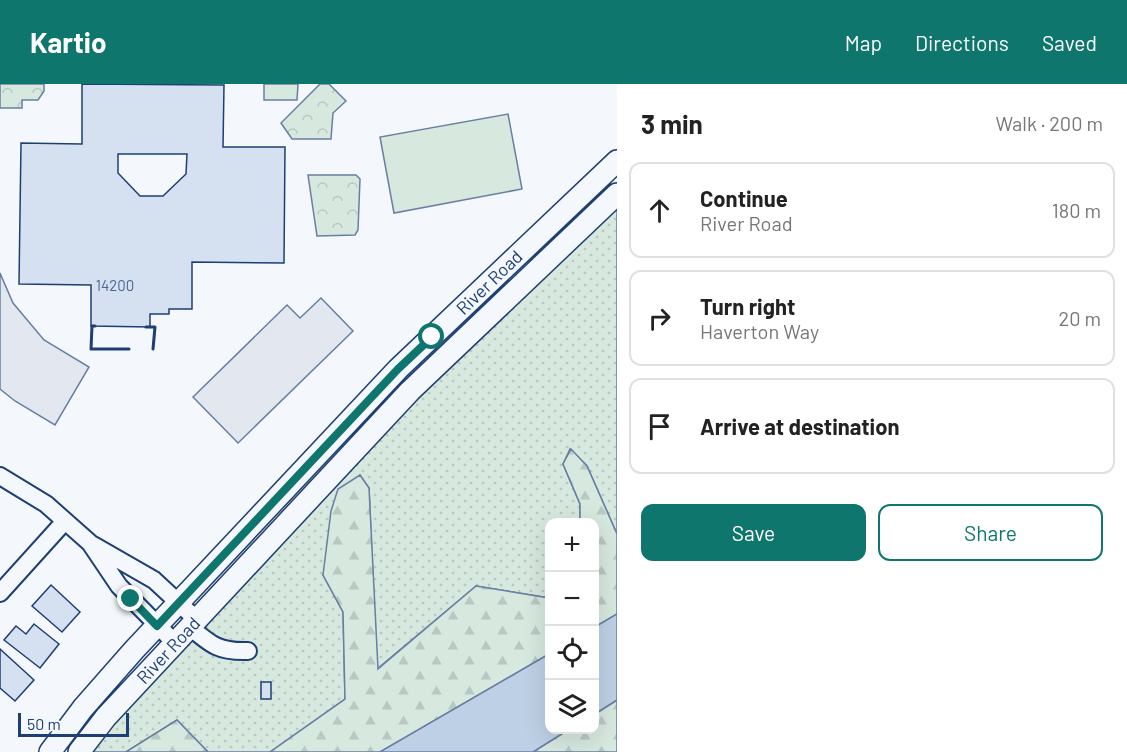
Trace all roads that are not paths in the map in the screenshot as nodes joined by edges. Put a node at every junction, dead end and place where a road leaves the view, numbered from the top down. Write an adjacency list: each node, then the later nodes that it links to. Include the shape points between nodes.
1 (617, 161): 7 (main road, River Road, via 398,369)
2 (617, 194): 8 (main road, River Road, via 410,391)
3 (0, 476): 4 (street, via 46,504)
4 (65, 521): 5 (street); 6 (street)
5 (90, 543): 7 (street, via 138,569); 9 (street, via 119,586)
6 (0, 593)
7 (180, 604): 8 (street); 9 (main road, River Road)
8 (193, 623): 10 (main road, River Road); 11 (street, via 212,646 229,652)
9 (157, 626): 10 (street); 12 (main road, River Road, via 82,708)
10 (175, 643): 13 (main road, River Road)
11 (248, 651)
12 (50, 752)
13 (79, 752)

